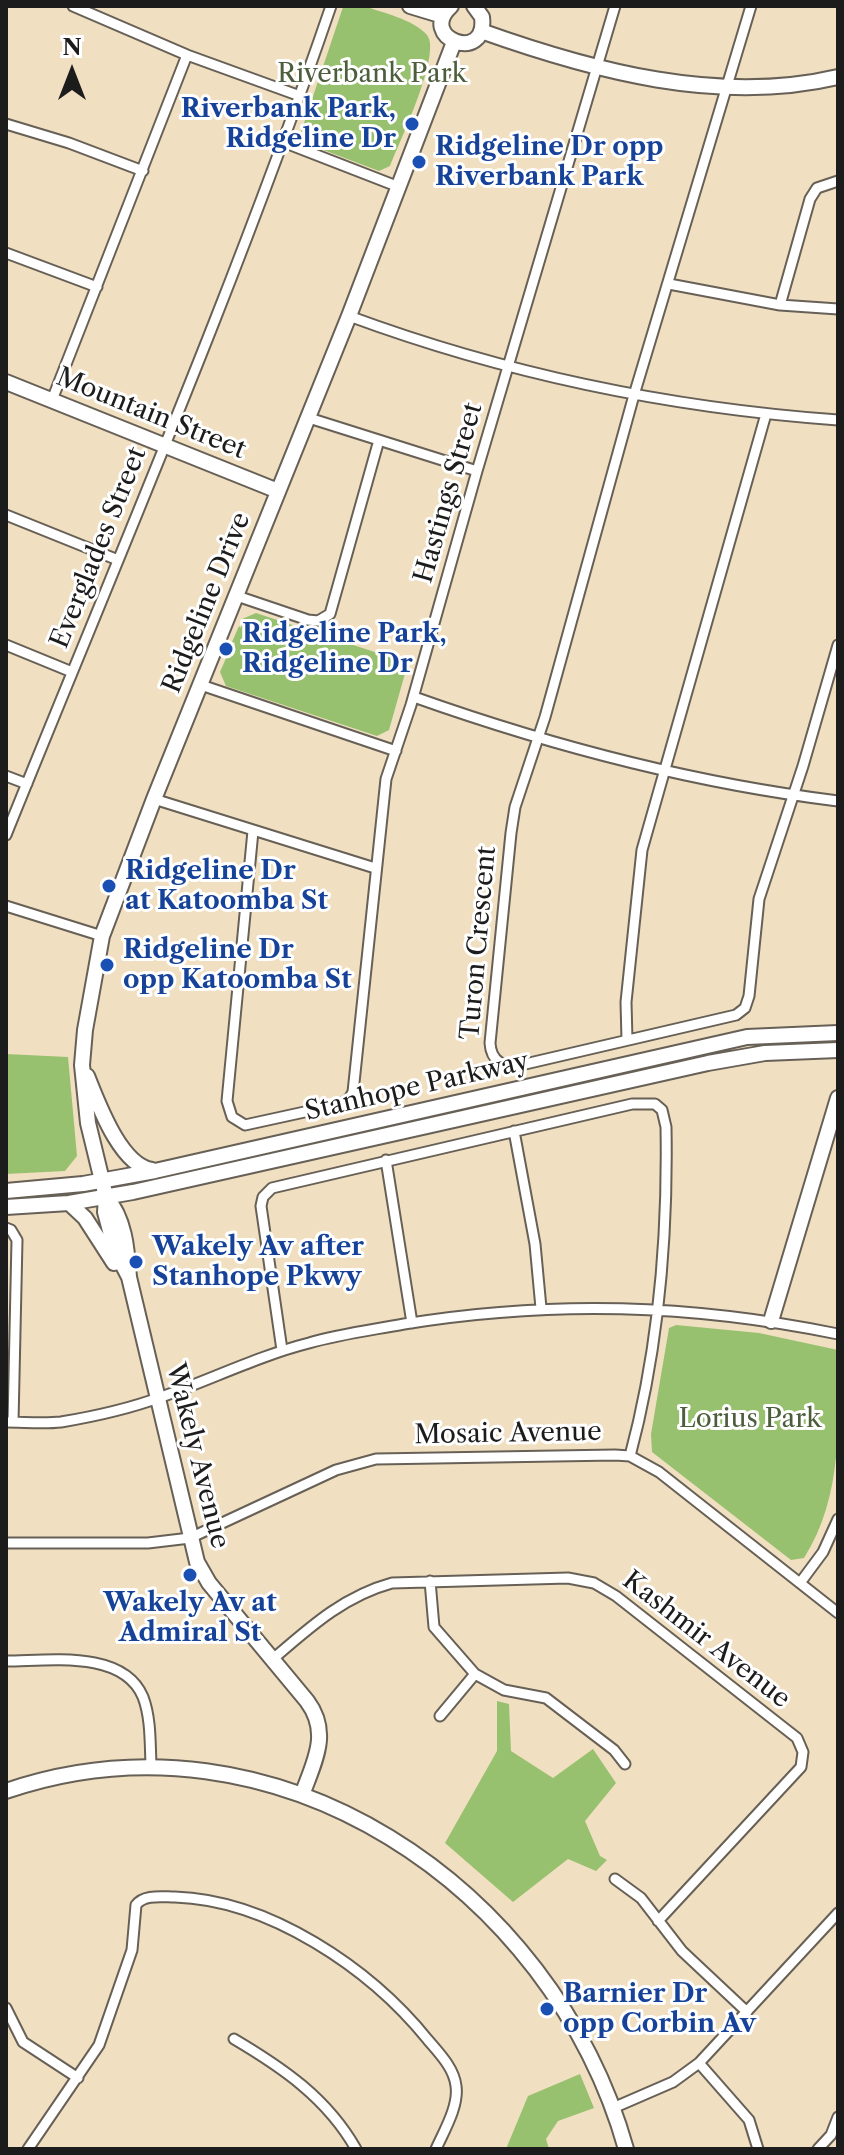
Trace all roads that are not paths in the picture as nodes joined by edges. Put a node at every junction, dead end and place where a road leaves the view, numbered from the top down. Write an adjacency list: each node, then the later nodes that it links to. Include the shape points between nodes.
1 (73, 6): 10 (street)
2 (331, 6): 14 (street, Everglades Street)
3 (410, 6): 7 (street)
4 (474, 6): 8 (street, via 482,17)
5 (615, 6): 11 (street, Hastings Street)
6 (751, 6): 13 (street)
7 (447, 11): 9 (street, via 443,31)
8 (481, 31): 9 (street, via 470,42); 11 (street)
9 (454, 42): 19 (street, Ridgeline Drive)
10 (187, 55): 14 (street); 17 (street)
11 (596, 66): 13 (street); 26 (street, Hastings Street)
12 (838, 77): 13 (street, via 768,88)
13 (727, 87): 21 (street)
14 (300, 96): 16 (street, Everglades Street)
15 (6, 124): 17 (street)
16 (283, 142): 19 (street); 34 (street, Everglades Street)
17 (143, 171): 22 (street)
18 (838, 181): 23 (street, via 817,188 810,199)
19 (399, 187): 25 (street, Ridgeline Drive)
20 (6, 253): 22 (street)
21 (669, 284): 23 (street); 28 (street)
22 (97, 287): 29 (street)
23 (780, 305): 24 (street)
24 (838, 309)
25 (349, 316): 26 (street); 31 (street, Ridgeline Drive)
26 (508, 365): 28 (street); 35 (street, Hastings Street)
27 (6, 382): 29 (street, Mountain Street)
28 (634, 395): 30 (street); 45 (street)
29 (52, 400): 34 (street, Mountain Street)
30 (766, 414): 32 (street); 47 (street)
31 (309, 418): 33 (street); 36 (street, Ridgeline Drive)
32 (838, 420)
33 (379, 440): 35 (street); 39 (street, via 330,614 308,620)
34 (164, 444): 36 (street, Mountain Street); 38 (street, Everglades Street)
35 (477, 471): 44 (street, Hastings Street)
36 (278, 491): 39 (street, Ridgeline Drive)
37 (6, 515): 38 (street)
38 (118, 560): 42 (street, Everglades Street)
39 (237, 596): 43 (street, Ridgeline Drive)
40 (6, 645): 42 (street)
41 (838, 645): 50 (street)
42 (72, 672): 49 (street, Everglades Street)
43 (201, 685): 46 (street); 51 (street, Ridgeline Drive)
44 (414, 697): 45 (street); 46 (street, Hastings Street)
45 (538, 738): 47 (street); 59 (street, Turon Crescent, via 513,819 492,1054 499,1063 514,1066)
46 (396, 751): 55 (street, Hastings Street, via 383,789)
47 (666, 771): 50 (street); 59 (street, via 642,850)
48 (6, 776): 49 (street)
49 (27, 784): 54 (street, Everglades Street)
50 (793, 795): 52 (street); 59 (street, Turon Crescent, via 759,899 745,1008 736,1015)
51 (154, 799): 53 (street); 57 (street, Ridgeline Drive)
52 (838, 801)
53 (253, 831): 55 (street); 55 (street, Hastings Street, via 227,1101 232,1117 245,1125 341,1104 351,1096)
54 (6, 835)
55 (375, 868)
56 (6, 906): 57 (street)
57 (102, 936): 61 (street, Ridgeline Drive)
58 (838, 1033): 65 (street, Stanhope Parkway, via 747,1037)
59 (627, 1040)
60 (838, 1050): 68 (street, Stanhope Parkway, via 765,1053 708,1063)
61 (82, 1065): 65 (street, via 121,1145 139,1167); 66 (street, Ridgeline Drive)
62 (838, 1098): 75 (street)
63 (514, 1131): 64 (street); 73 (street); 74 (street, via 632,1104 658,1105 665,1118 667,1157)
64 (386, 1160): 76 (street); 78 (street, via 277,1186 263,1197)
65 (155, 1171): 66 (street, Stanhope Parkway)
66 (101, 1181): 67 (street, Stanhope Parkway); 68 (street, Ridgeline Drive)
67 (6, 1191)
68 (106, 1197): 69 (street, Stanhope Parkway); 72 (street, Wakely Avenue, via 115,1250)
69 (69, 1203): 70 (street, Stanhope Parkway); 72 (street)
70 (6, 1207)
71 (6, 1228): 80 (street, via 17,1240)
72 (129, 1277): 79 (street, Wakely Avenue)
73 (541, 1308): 74 (street); 76 (street)
74 (659, 1308): 75 (street); 81 (street)
75 (771, 1321): 77 (street)
76 (412, 1323): 78 (street)
77 (838, 1334)
78 (282, 1350): 79 (street)
79 (157, 1399): 80 (street, via 59,1422); 83 (street, Wakely Avenue)
80 (10, 1422)
81 (630, 1456): 83 (street, Mosaic Avenue, via 362,1461); 86 (street, Mosaic Avenue, via 659,1472)
82 (838, 1519): 86 (street)
83 (190, 1538): 84 (street, Mosaic Avenue); 88 (street, Wakely Avenue, via 209,1583)
84 (6, 1543)
85 (430, 1581): 88 (street, Kashmir Avenue, via 392,1583 341,1604); 90 (street, via 434,1627); 98 (street, Kashmir Avenue, via 568,1578 594,1583 802,1744 801,1767)
86 (800, 1583): 87 (street, Mosaic Avenue)
87 (838, 1613)
88 (273, 1659): 95 (street, Wakely Avenue, via 320,1724 320,1747)
89 (6, 1661): 93 (street, via 94,1661 113,1667 142,1694)
90 (475, 1674): 91 (street); 92 (street, via 494,1686 546,1698)
91 (440, 1716)
92 (625, 1764)
93 (151, 1765): 94 (street, via 69,1773); 95 (street, via 228,1773)
94 (6, 1791)
95 (302, 1795): 104 (street, via 403,1847 484,1911 561,2005)
96 (615, 1879): 98 (street, via 633,1890)
97 (838, 1913): 100 (street)
98 (658, 1921): 100 (street)
99 (6, 2008): 103 (street, via 23,2042)
100 (747, 2012): 102 (street)
101 (234, 2039): 107 (street, via 299,2080)
102 (699, 2063): 104 (street, via 673,2082); 110 (street, via 749,2120)
103 (78, 2078): 106 (street); 108 (street, via 99,2045 124,1974 138,1901 202,1898 249,1912 316,1944 376,1987 416,2026 447,2063 456,2087)
104 (613, 2108): 109 (street)
105 (838, 2117): 111 (street)
106 (28, 2149)
107 (356, 2149)
108 (436, 2149)
109 (626, 2149)
110 (758, 2149)
111 (818, 2149)

